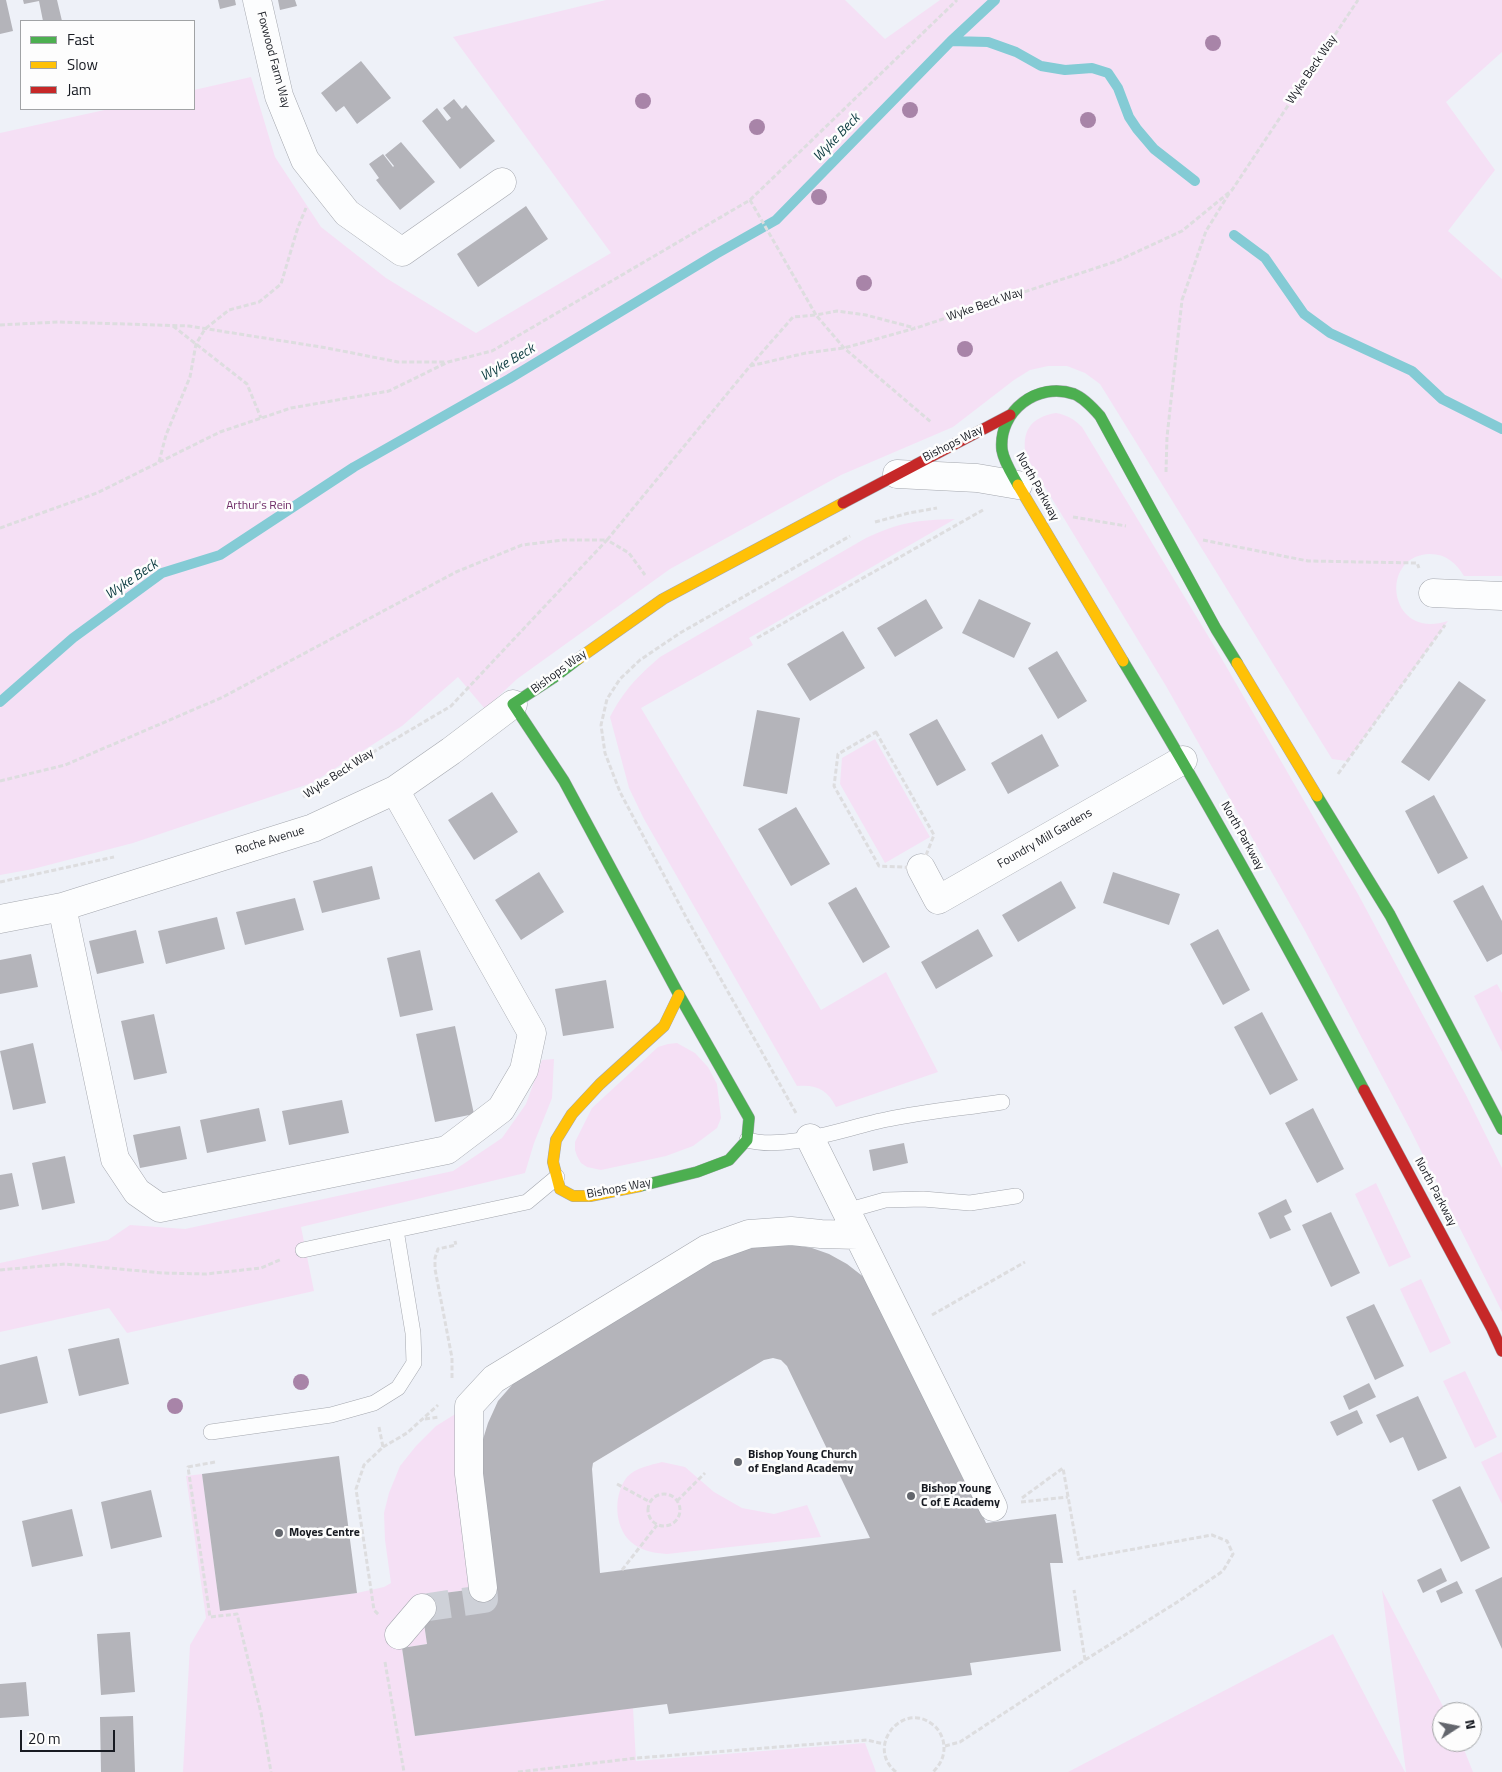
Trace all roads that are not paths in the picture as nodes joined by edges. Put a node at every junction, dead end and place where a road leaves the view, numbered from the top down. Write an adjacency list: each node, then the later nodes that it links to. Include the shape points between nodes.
1 (257, 0): 2 (street, Foxwood Farm Way, via 279,96 305,160 347,213 402,252)
2 (502, 182)
3 (1010, 415): 4 (street, Bishops Way); 5 (street, North Parkway, via 1003,432 1002,450); 16 (street, via 1022,402 1038,393 1055,390 1073,394 1100,416 1216,629 1390,914)
4 (897, 474): 5 (street, Bishops Way, via 977,478); 8 (street, Bishops Way, via 663,599)
5 (1018, 485): 9 (street, North Parkway)
6 (1433, 593): 7 (street)
7 (1502, 596)
8 (513, 704): 10 (street, Roche Avenue); 14 (street, via 564,781)
9 (1183, 760): 11 (street, Foundry Mill Gardens, via 938,900); 25 (street, North Parkway, via 1284,939)
10 (395, 790): 12 (street, Roche Avenue, via 313,828); 12 (street, via 532,1033 524,1070 501,1109 446,1150 160,1208 137,1192 116,1160)
11 (921, 868)
12 (62, 907): 13 (street, Roche Avenue)
13 (0, 919)
14 (679, 995): 18 (street, via 749,1118); 19 (street, via 664,1026 572,1114 556,1140 553,1162)
15 (1002, 1102): 17 (lane, via 890,1118)
16 (1502, 1129)
17 (810, 1138): 18 (lane, via 772,1143); 21 (street)
18 (747, 1140): 19 (street, Bishops Way, via 729,1160 697,1172 637,1187 573,1196 560,1189)
19 (557, 1177): 22 (lane, via 527,1202)
20 (1016, 1196): 21 (lane, via 970,1203 885,1200)
21 (846, 1211): 23 (street)
22 (396, 1230): 24 (lane); 26 (lane, via 413,1333 414,1363 398,1388 374,1403 331,1415)
23 (858, 1235): 27 (street); 28 (street, via 791,1231 749,1234 707,1249 494,1379 469,1406 469,1474)
24 (303, 1250)
25 (1502, 1351)
26 (211, 1432)
27 (993, 1507)
28 (483, 1588)
29 (422, 1608): 30 (street)
30 (399, 1635)

